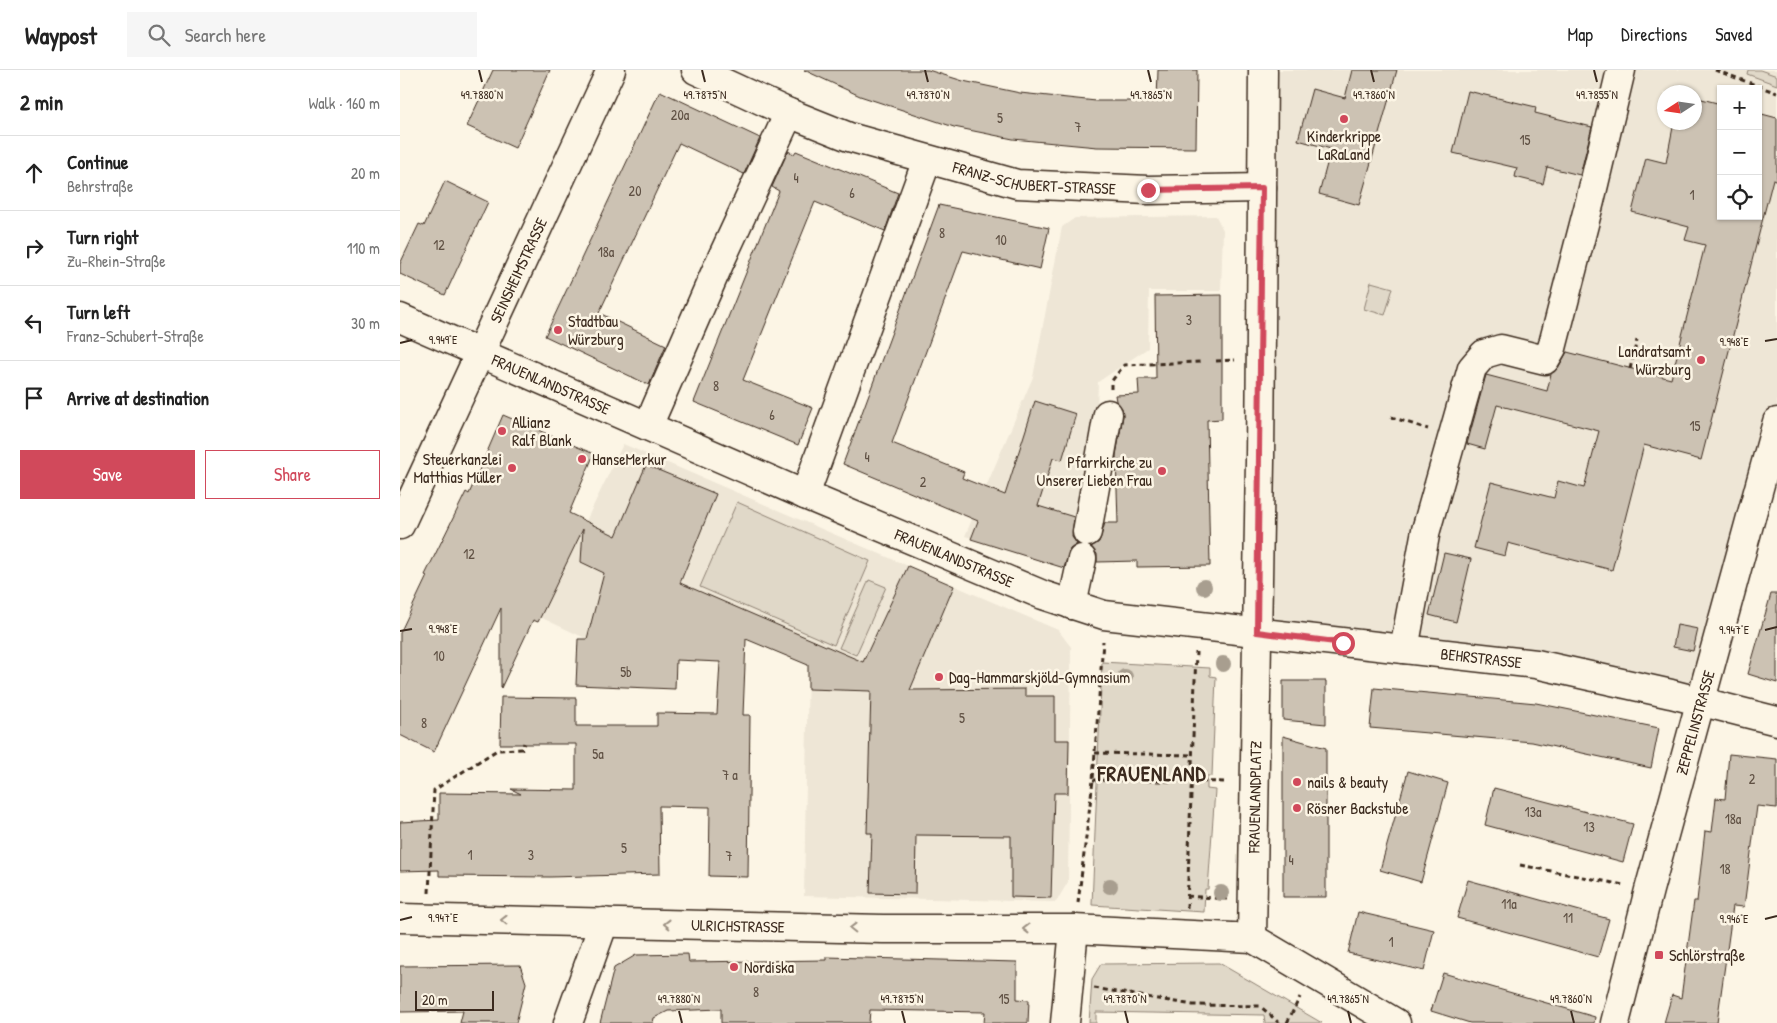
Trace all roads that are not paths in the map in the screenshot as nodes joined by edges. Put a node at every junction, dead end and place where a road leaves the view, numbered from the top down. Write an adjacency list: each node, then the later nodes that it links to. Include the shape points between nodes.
1 (611, 70): 9 (street, SEINSHEIMSTRASSE)
2 (696, 70): 5 (street, FRANZ-SCHUBERT-STRASSE)
3 (1263, 70): 7 (street, FRAUENLANDPLATZ)
4 (1621, 70): 19 (street, via 1552,348 1545,360 1501,349 1484,354 1472,368 1426,530)
5 (789, 113): 6 (street, FRANZ-SCHUBERT-STRASSE, via 849,137); 12 (street, via 718,264)
6 (927, 160): 7 (street, FRANZ-SCHUBERT-STRASSE, via 1017,184 1148,190); 13 (street)
7 (1262, 188): 18 (street, FRAUENLANDPLATZ)
8 (400, 318): 9 (street, FRAUENLANDSTRASSE)
9 (479, 352): 12 (street, FRAUENLANDSTRASSE); 14 (street, SEINSHEIMSTRASSE)
10 (1108, 414): 15 (street)
11 (1777, 422): 20 (street, ZEPPELINSTRASSE)
12 (648, 426): 13 (street, FRAUENLANDSTRASSE)
13 (805, 495): 17 (street, FRAUENLANDSTRASSE)
14 (400, 525)
15 (1087, 532)
16 (1082, 559): 17 (street)
17 (1072, 605): 18 (street, FRAUENLANDSTRASSE, via 1104,615)
18 (1257, 632): 19 (street, BEHRSTRASSE); 25 (street, FRAUENLANDPLATZ)
19 (1404, 649): 20 (street, BEHRSTRASSE, via 1536,664)
20 (1701, 701): 21 (street, BEHRSTRASSE); 29 (street, ZEPPELINSTRASSE)
21 (1777, 721)
22 (400, 918): 23 (street, ULRICHSTRASSE, one-way to 22)
23 (604, 922): 24 (street, ULRICHSTRASSE, one-way to 23, via 883,929); 26 (street)
24 (1074, 929): 25 (street); 27 (street)
25 (1252, 938): 28 (street)
26 (568, 1023)
27 (1065, 1023)
28 (1396, 1023)
29 (1615, 1023)

